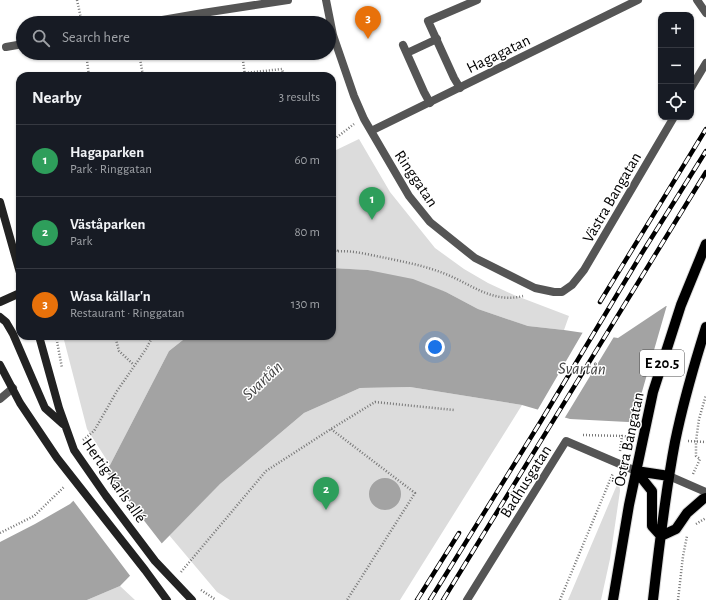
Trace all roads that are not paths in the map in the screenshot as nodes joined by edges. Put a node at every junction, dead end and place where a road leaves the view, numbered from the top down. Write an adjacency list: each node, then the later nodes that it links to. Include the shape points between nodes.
1 (288, 0): 7 (street)
2 (326, 0): 8 (street, Ringgatan)
3 (477, 0): 9 (street, via 428,21)
4 (638, 0): 17 (street, Hagagatan)
5 (697, 0): 6 (street)
6 (706, 13)
7 (186, 16)
8 (329, 16)
9 (437, 39): 14 (street); 17 (street)
10 (336, 44): 20 (street, Ringgatan, via 354,96)
11 (16, 45): 13 (street)
12 (403, 45): 14 (street)
13 (6, 47)
14 (407, 54): 18 (street)
15 (706, 63): 16 (street)
16 (693, 84)
17 (460, 88): 18 (street, Hagagatan)
18 (430, 103): 20 (street, Hagagatan)
19 (672, 120): 24 (street, Västra Bangatan, via 584,270)
20 (371, 131): 24 (street, Ringgatan, via 409,196 430,222 475,258 535,288 554,292 562,292)
21 (0, 202): 23 (main road)
22 (706, 244): 34 (main road, Östra Bangatan / E 20.5, via 681,305 653,392)
23 (16, 259)
24 (567, 288)
25 (16, 295): 26 (main road)
26 (0, 302)
27 (0, 317): 33 (main road, via 13,334 45,408)
28 (706, 327): 35 (main road, E 20.5, via 680,420)
29 (39, 340): 33 (main road, Hertig Karls allé)
30 (0, 365): 31 (main road, Hertig Karls allé)
31 (13, 388): 32 (street); 39 (main road, Hertig Karls allé, via 20,403 57,458)
32 (0, 399)
33 (65, 426): 40 (main road, Hertig Karls allé, via 74,450 93,477 155,561)
34 (636, 471): 35 (main road); 38 (main road, via 652,491 652,526); 41 (street, Badhusgatan, via 566,441); 42 (main road, Östra Bangatan / E 20.5)
35 (669, 476): 36 (street); 38 (main road, E 20.5)
36 (706, 492)
37 (706, 498): 38 (main road, via 687,514 676,528)
38 (661, 536): 43 (main road, E 20.5)
39 (167, 600)
40 (192, 600)
41 (467, 600)
42 (613, 600)
43 (653, 600)

